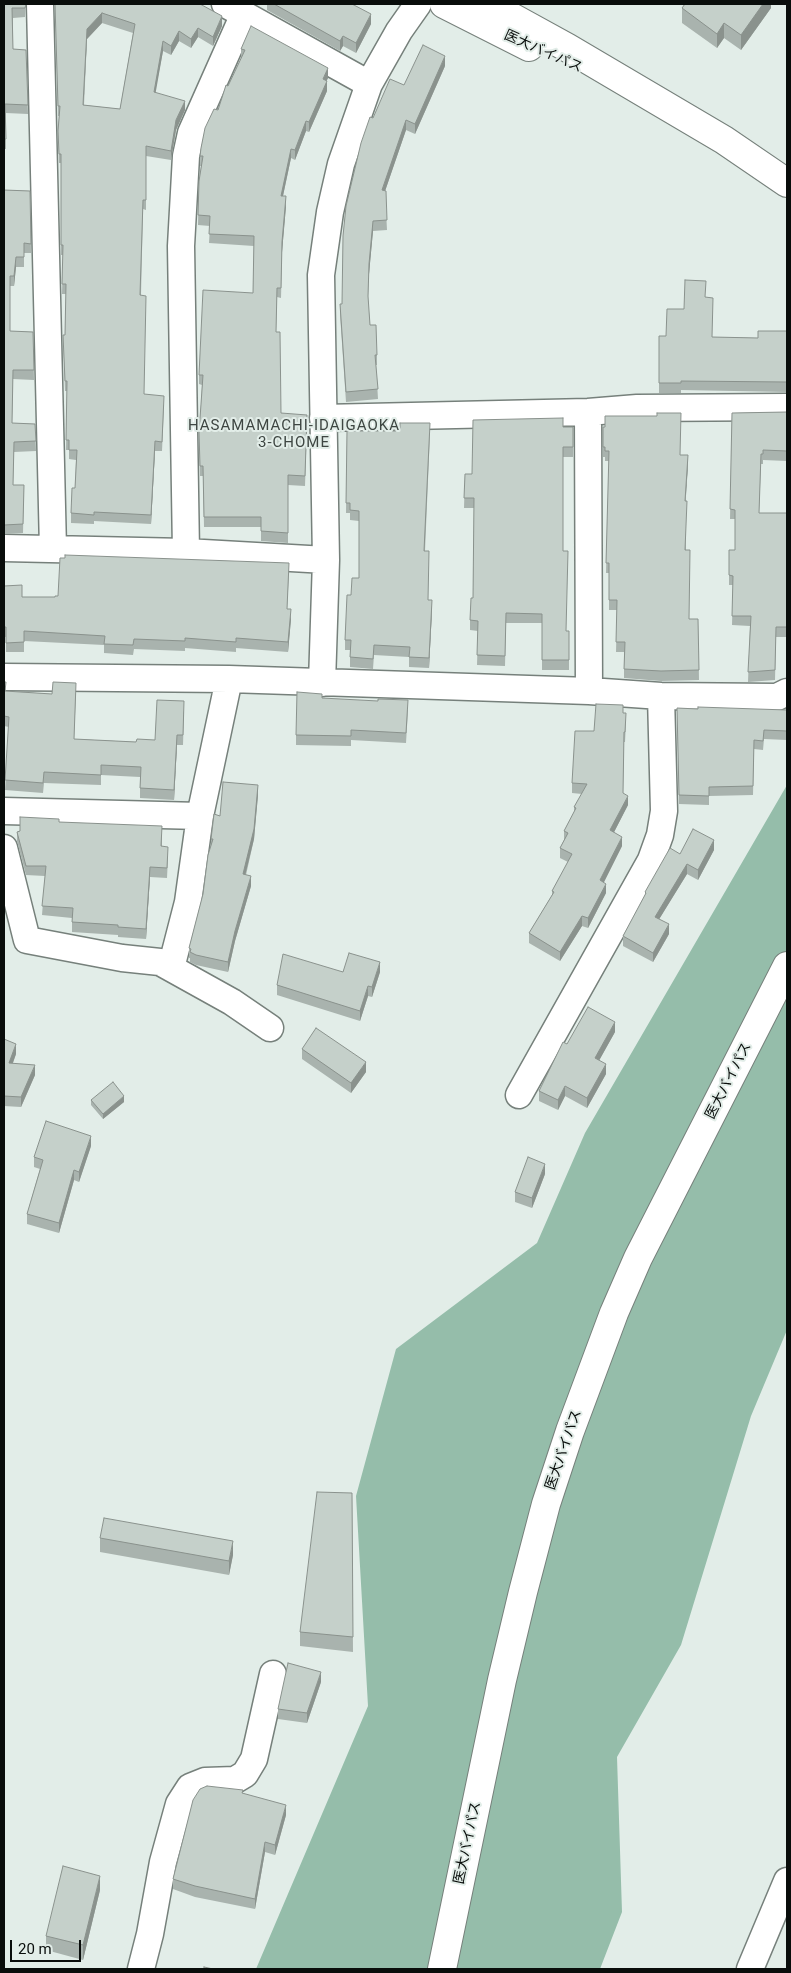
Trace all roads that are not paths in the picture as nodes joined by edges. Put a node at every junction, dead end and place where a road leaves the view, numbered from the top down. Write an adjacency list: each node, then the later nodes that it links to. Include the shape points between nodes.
1 (40, 4): 13 (street)
2 (418, 4): 6 (street)
3 (444, 4): 7 (main road, 医大バイパス, via 566,64)
4 (488, 4): 7 (main road, 医大バイパス)
5 (234, 9): 6 (street); 14 (street, via 186,156 181,246)
6 (368, 84): 11 (street, via 341,164 321,274)
7 (644, 93): 8 (main road, 医大バイパス, via 732,145)
8 (787, 183)
9 (787, 406): 10 (street, via 637,408)
10 (588, 412): 11 (street); 19 (street)
11 (323, 418): 15 (street)
12 (4, 548): 13 (street)
13 (54, 549): 14 (street)
14 (186, 552): 15 (street)
15 (326, 560): 18 (street)
16 (4, 677): 17 (street)
17 (229, 679): 18 (street); 23 (street)
18 (322, 683): 19 (street)
19 (590, 691): 21 (street)
20 (787, 692): 21 (street, via 777,697)
21 (661, 696): 28 (street, via 664,811 660,835 650,860)
22 (4, 811): 23 (street)
23 (200, 816): 26 (street, via 188,902)
24 (4, 848): 26 (street, via 27,940 160,962)
25 (787, 966): 32 (main road, 医大バイパス, via 638,1258 570,1431 520,1601)
26 (171, 968): 27 (street, via 232,1002)
27 (270, 1028)
28 (519, 1095)
29 (272, 1674): 31 (street, via 254,1759 245,1774 235,1780 205,1781 190,1787 179,1804 163,1862)
30 (787, 1881): 33 (street)
31 (141, 1969)
32 (442, 1969)
33 (750, 1969)

